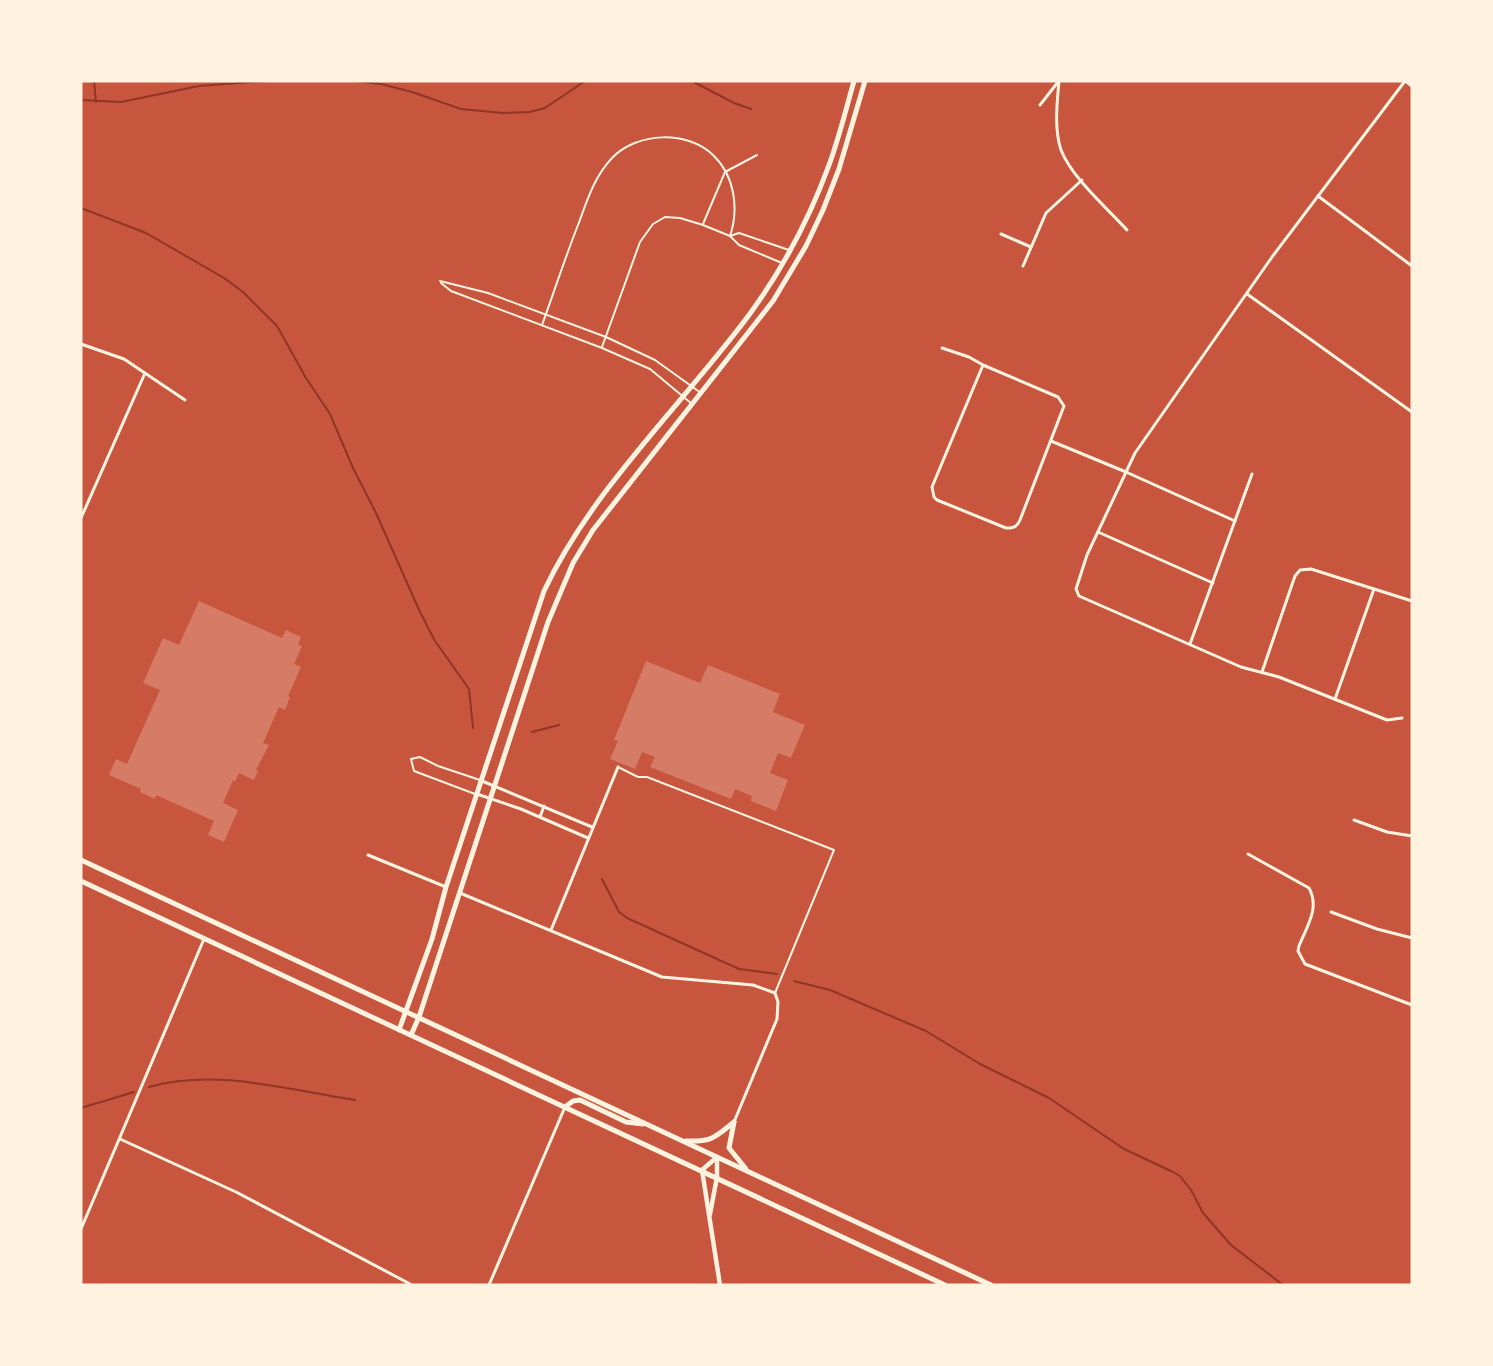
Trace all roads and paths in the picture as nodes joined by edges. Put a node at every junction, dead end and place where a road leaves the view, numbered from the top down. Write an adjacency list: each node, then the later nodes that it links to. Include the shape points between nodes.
1 (854, 81): 16 (main road, via 829,165)
2 (866, 81): 30 (main road, via 839,169 806,246 758,323)
3 (1058, 81): 6 (street); 9 (street, via 1060,145 1070,167)
4 (1406, 81): 5 (main road); 10 (street)
5 (1412, 85)
6 (1040, 105)
7 (757, 155): 8 (lane)
8 (725, 172): 11 (lane); 14 (lane, via 733,190 735,208); 21 (lane, via 713,155 683,140 660,137 644,140 613,157 593,183)
9 (1082, 180): 12 (street); 15 (street, via 1046,213)
10 (1318, 196): 19 (street); 20 (street)
11 (703, 225): 14 (lane); 23 (lane, via 680,218 665,218 653,224 640,242)
12 (1127, 230)
13 (1001, 234): 15 (street)
14 (730, 236): 16 (lane, via 738,233); 17 (lane, via 739,245)
15 (1031, 247): 18 (street)
16 (788, 250): 17 (main road)
17 (782, 263): 29 (main road, via 749,314)
18 (1023, 266)
19 (1412, 266)
20 (1247, 294): 34 (street); 36 (street, via 1153,426)
21 (545, 315): 22 (lane); 22 (lane, via 488,293 440,282 451,291); 23 (lane)
22 (542, 325): 25 (lane)
23 (606, 337): 25 (lane); 29 (lane, via 655,360)
24 (81, 344): 28 (street, via 124,359)
25 (602, 348): 31 (lane, via 650,370)
26 (942, 348): 27 (street)
27 (983, 364): 35 (street, via 1058,396 1064,406); 35 (street, via 932,487 934,497 1006,528 1017,526)
28 (145, 373): 32 (street); 38 (street)
29 (692, 386): 30 (lane); 31 (main road)
30 (701, 393): 33 (main road)
31 (683, 396): 33 (lane); 49 (main road, via 588,514 556,565 544,591)
32 (185, 400)
33 (692, 404): 50 (main road, via 594,530 573,563 548,622)
34 (1412, 412)
35 (1050, 441): 36 (street)
36 (1126, 472): 39 (street); 40 (street)
37 (1252, 474): 39 (street)
38 (81, 518)
39 (1235, 521): 41 (street)
40 (1098, 532): 41 (street); 44 (street, via 1078,579 1076,589 1079,596)
41 (1213, 583): 44 (street)
42 (1374, 589): 43 (street); 45 (street, via 1311,569 1300,570 1295,576); 46 (street)
43 (1412, 601)
44 (1190, 644): 45 (street)
45 (1262, 673): 46 (street)
46 (1335, 699): 47 (street, via 1388,720)
47 (1402, 718)
48 (618, 767): 56 (street); 69 (lane, via 834,850)
49 (482, 781): 50 (street); 51 (main road); 51 (lane, via 420,757 411,759 414,771)
50 (495, 786): 52 (main road); 53 (street)
51 (477, 794): 52 (street); 63 (main road)
52 (490, 799): 54 (street); 64 (main road)
53 (544, 806): 54 (street); 56 (street)
54 (540, 818): 58 (street)
55 (1354, 820): 57 (street, via 1387,832)
56 (592, 827): 58 (street)
57 (1412, 836)
58 (588, 838): 66 (street)
59 (1248, 854): 70 (street, via 1309,888 1313,895 1314,911 1298,951 1305,964)
60 (368, 856): 63 (street)
61 (81, 860): 71 (main road)
62 (81, 882): 68 (main road)
63 (446, 887): 71 (main road)
64 (459, 893): 66 (street); 72 (main road)
65 (1331, 912): 67 (street, via 1377,930)
66 (550, 930): 69 (street, via 662,977 753,985)
67 (1412, 938)
68 (204, 939): 73 (main road); 78 (street)
69 (775, 993): 76 (street, via 777,1019)
70 (1412, 1004)
71 (407, 1011): 72 (main road); 73 (main road)
72 (419, 1017): 74 (main road); 77 (main road)
73 (399, 1030): 74 (main road)
74 (411, 1035): 75 (main road)
75 (565, 1107): 77 (main road, via 580,1100 626,1122); 81 (main road); 87 (street)
76 (734, 1122): 79 (main road, via 719,1136); 82 (main road, via 729,1148)
77 (650, 1126): 79 (main road)
78 (120, 1139): 85 (street); 86 (street, via 236,1192)
79 (683, 1141): 80 (main road)
80 (717, 1156): 81 (street); 82 (main road); 83 (street)
81 (702, 1170): 83 (main road); 84 (street)
82 (746, 1170): 90 (main road)
83 (717, 1177): 84 (street); 89 (main road)
84 (709, 1218): 88 (street)
85 (81, 1229)
86 (412, 1285)
87 (489, 1285)
88 (720, 1285)
89 (945, 1285)
90 (991, 1285)

